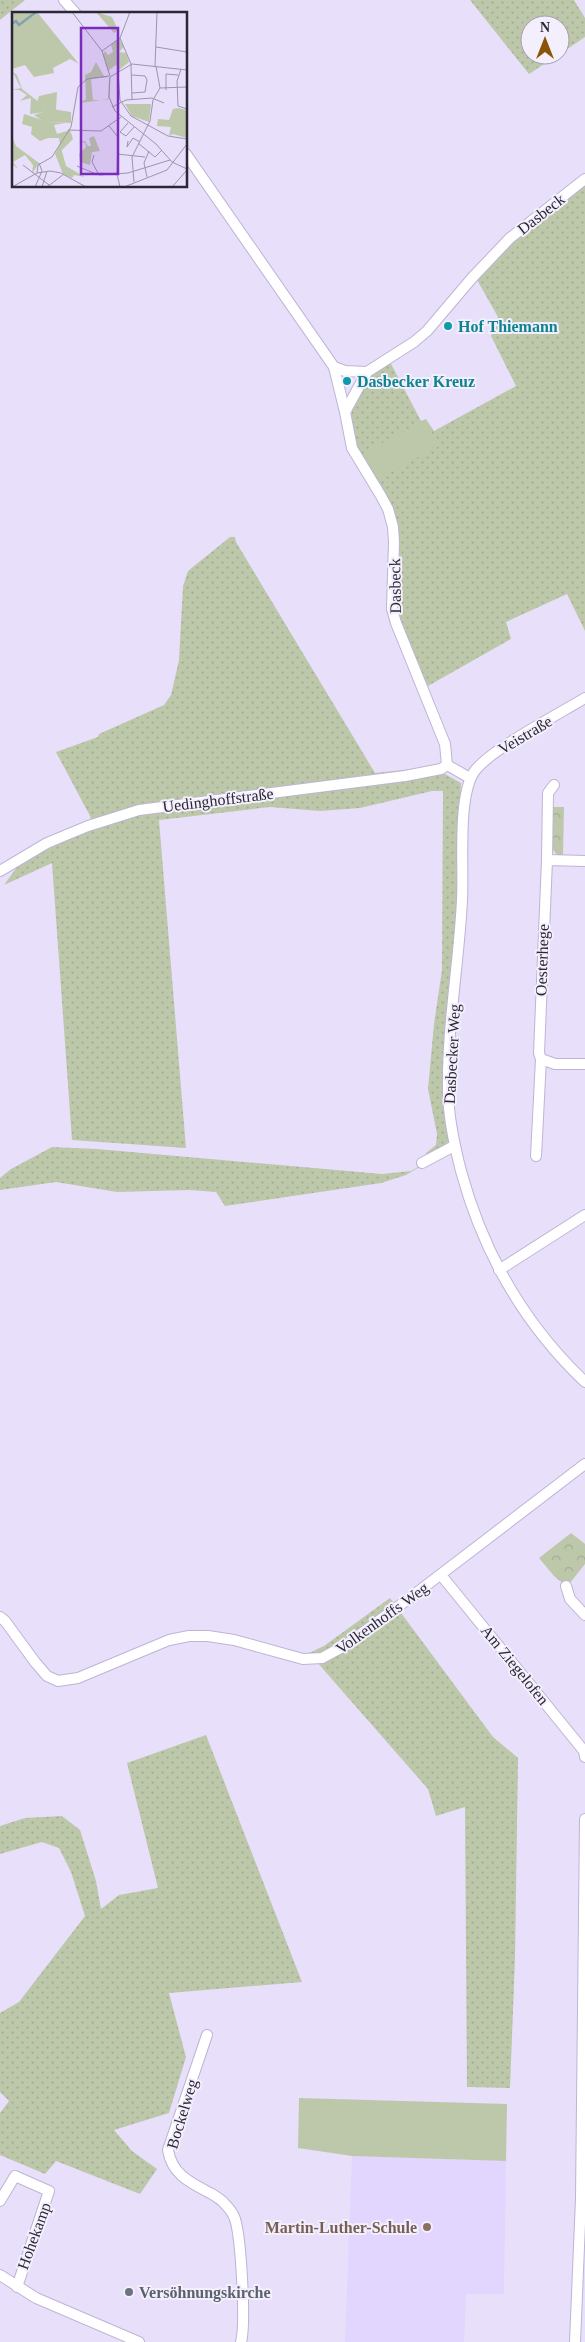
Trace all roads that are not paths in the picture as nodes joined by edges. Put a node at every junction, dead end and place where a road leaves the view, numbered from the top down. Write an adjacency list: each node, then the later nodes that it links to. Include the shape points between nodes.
1 (64, 0): 2 (street)
2 (74, 12)
3 (188, 157): 5 (street, Dasbeck)
4 (585, 180): 6 (street, Dasbeck, via 510,238 427,331)
5 (334, 367): 6 (street); 7 (street, Dasbeck)
6 (367, 372): 7 (street, Dasbeck)
7 (345, 412): 9 (street, Dasbeck, via 352,448 381,496 390,518 394,542 392,609 445,744)
8 (585, 698): 10 (street, Veistraße, via 485,760)
9 (447, 765): 10 (street); 14 (street, Uedinghoffstraße, via 405,776 139,810 47,843)
10 (470, 778): 17 (street, Dasbecker Weg, via 464,804 462,900 448,1088)
11 (554, 785): 12 (street, Oesterhege, via 548,793)
12 (547, 860): 13 (street); 15 (street, Oesterhege)
13 (585, 861)
14 (0, 871)
15 (541, 1059): 16 (street, via 555,1064); 18 (street, Oesterhege)
16 (585, 1064)
17 (454, 1146): 19 (street); 21 (street, Dasbecker Weg, via 476,1220)
18 (536, 1156)
19 (422, 1164)
20 (585, 1215): 21 (street)
21 (499, 1270): 22 (street, Dasbecker Weg, via 522,1309)
22 (585, 1382)
23 (585, 1464): 24 (street, Volkenhoffs Weg)
24 (441, 1574): 27 (street, Volkenhoffs Weg, via 346,1645 314,1660 303,1660 234,1640 189,1636 170,1640 78,1678 58,1681 47,1676); 28 (street, Am Ziegelofen, via 578,1743)
25 (566, 1586): 26 (street, via 570,1599)
26 (585, 1615)
27 (0, 1617)
28 (585, 1757)
29 (585, 1818): 30 (street)
30 (584, 2018): 32 (street)
31 (207, 2036): 37 (street, Bockelweg, via 168,2150 176,2171 186,2181 223,2201 234,2217 241,2272)
32 (583, 2199): 38 (street)
33 (0, 2201): 35 (street, Hohekamp, via 15,2176 50,2191)
34 (0, 2275): 35 (street, Hohekamp)
35 (17, 2287): 36 (street, Hohekamp)
36 (139, 2342)
37 (241, 2342)
38 (574, 2342)

